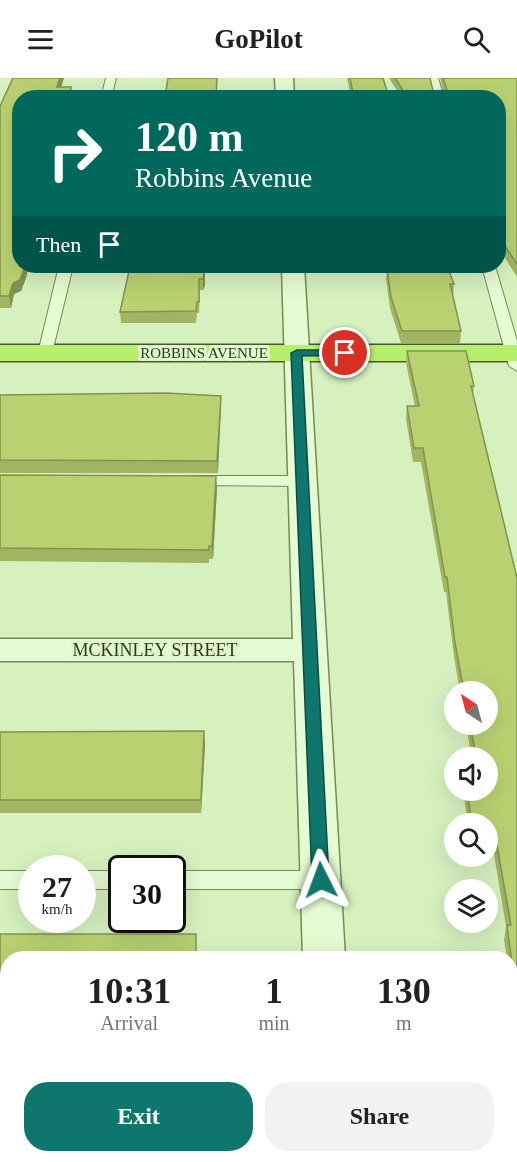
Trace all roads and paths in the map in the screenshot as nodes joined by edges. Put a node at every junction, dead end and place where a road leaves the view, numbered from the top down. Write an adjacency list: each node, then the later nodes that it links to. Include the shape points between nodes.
1 (64, 273): 5 (lane)
2 (293, 273): 6 (street)
3 (490, 273): 7 (lane)
4 (0, 353): 5 (highway, ROBBINS AVENUE)
5 (45, 353): 6 (highway, ROBBINS AVENUE)
6 (297, 353): 7 (highway, ROBBINS AVENUE); 9 (street)
7 (516, 357)
8 (175, 481): 9 (lane)
9 (303, 481): 11 (street)
10 (0, 650): 11 (street, MCKINLEY STREET)
11 (310, 651): 15 (street)
12 (0, 880): 13 (lane)
13 (18, 880)
14 (186, 880): 15 (lane)
15 (321, 880): 16 (street)
16 (324, 951)

